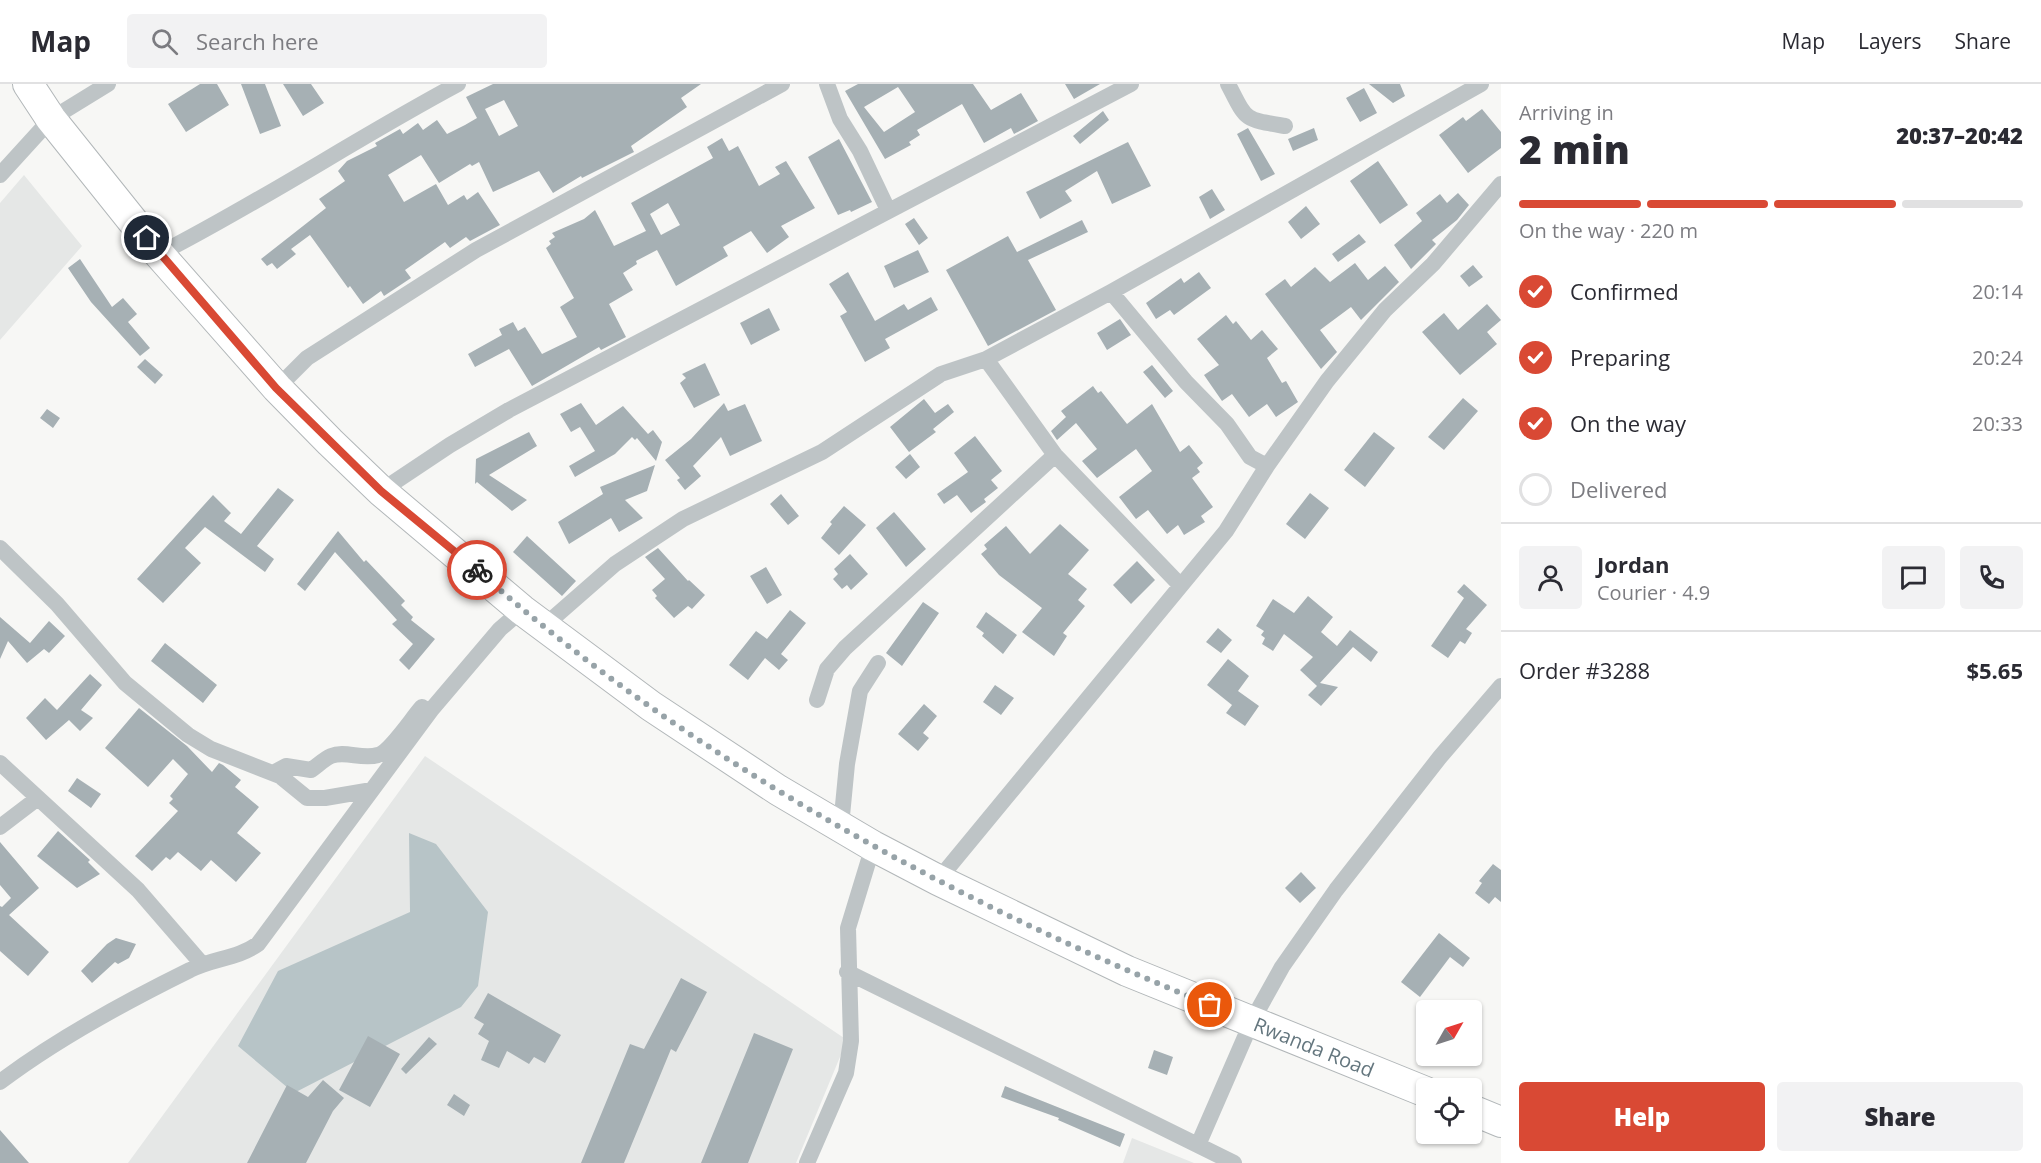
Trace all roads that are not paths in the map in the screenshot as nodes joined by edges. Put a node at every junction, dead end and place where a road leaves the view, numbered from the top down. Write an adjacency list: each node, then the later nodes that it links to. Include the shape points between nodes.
1 (28, 84): 9 (highway, Rwanda Road)
2 (108, 84): 9 (street)
3 (458, 84): 14 (street)
4 (782, 84): 17 (street, via 476,250 307,358)
5 (827, 84): 13 (street, via 840,119)
6 (1131, 84): 13 (street)
7 (1228, 84): 10 (street, via 1251,120)
8 (1481, 84): 15 (street)
9 (51, 119): 11 (street); 14 (highway, Rwanda Road)
10 (1285, 126)
11 (0, 175)
12 (1501, 184): 19 (street, via 1440,256 1385,310 1327,381)
13 (888, 210): 20 (street, via 509,410)
14 (159, 254): 17 (highway, Rwanda Road)
15 (1111, 292): 16 (street); 19 (street, via 1186,382 1227,423 1250,457)
16 (986, 359): 18 (street); 23 (street, via 941,374 822,452 727,496 664,531)
17 (276, 388): 20 (highway, Rwanda Road)
18 (1055, 455): 22 (street); 26 (street, via 844,648 827,669)
19 (1267, 466): 22 (street, via 1226,531)
20 (381, 491): 23 (highway, Rwanda Road)
21 (0, 548): 29 (street, via 57,604 125,683 188,735 211,749)
22 (1180, 585): 35 (street)
23 (533, 619): 27 (street, via 500,629); 32 (highway, Rwanda Road, via 651,706 778,790)
24 (878, 663): 32 (street, via 860,691)
25 (1501, 686): 38 (street, via 1335,890 1282,967)
26 (817, 700)
27 (437, 704): 29 (street, via 425,704 390,748 379,755 357,758 340,754 311,770 286,766); 30 (street)
28 (0, 763): 31 (street)
29 (273, 773): 30 (street, via 312,798)
30 (372, 790): 36 (street, via 258,944 232,958)
31 (38, 798): 33 (street); 36 (street, via 138,890)
32 (841, 826): 34 (highway, Rwanda Road)
33 (0, 827)
34 (873, 846): 35 (highway, Rwanda Road); 37 (street, via 848,928)
35 (938, 880): 38 (highway, Rwanda Road, via 1127,971)
36 (202, 964): 39 (street, via 150,989)
37 (847, 972): 43 (street); 44 (street, via 851,1041 846,1073)
38 (1252, 1022): 40 (highway, Rwanda Road); 43 (street)
39 (0, 1082)
40 (1416, 1088)
41 (1482, 1114): 42 (highway)
42 (1501, 1122)
43 (1198, 1145): 45 (street)
44 (807, 1163)
45 (1234, 1163)

